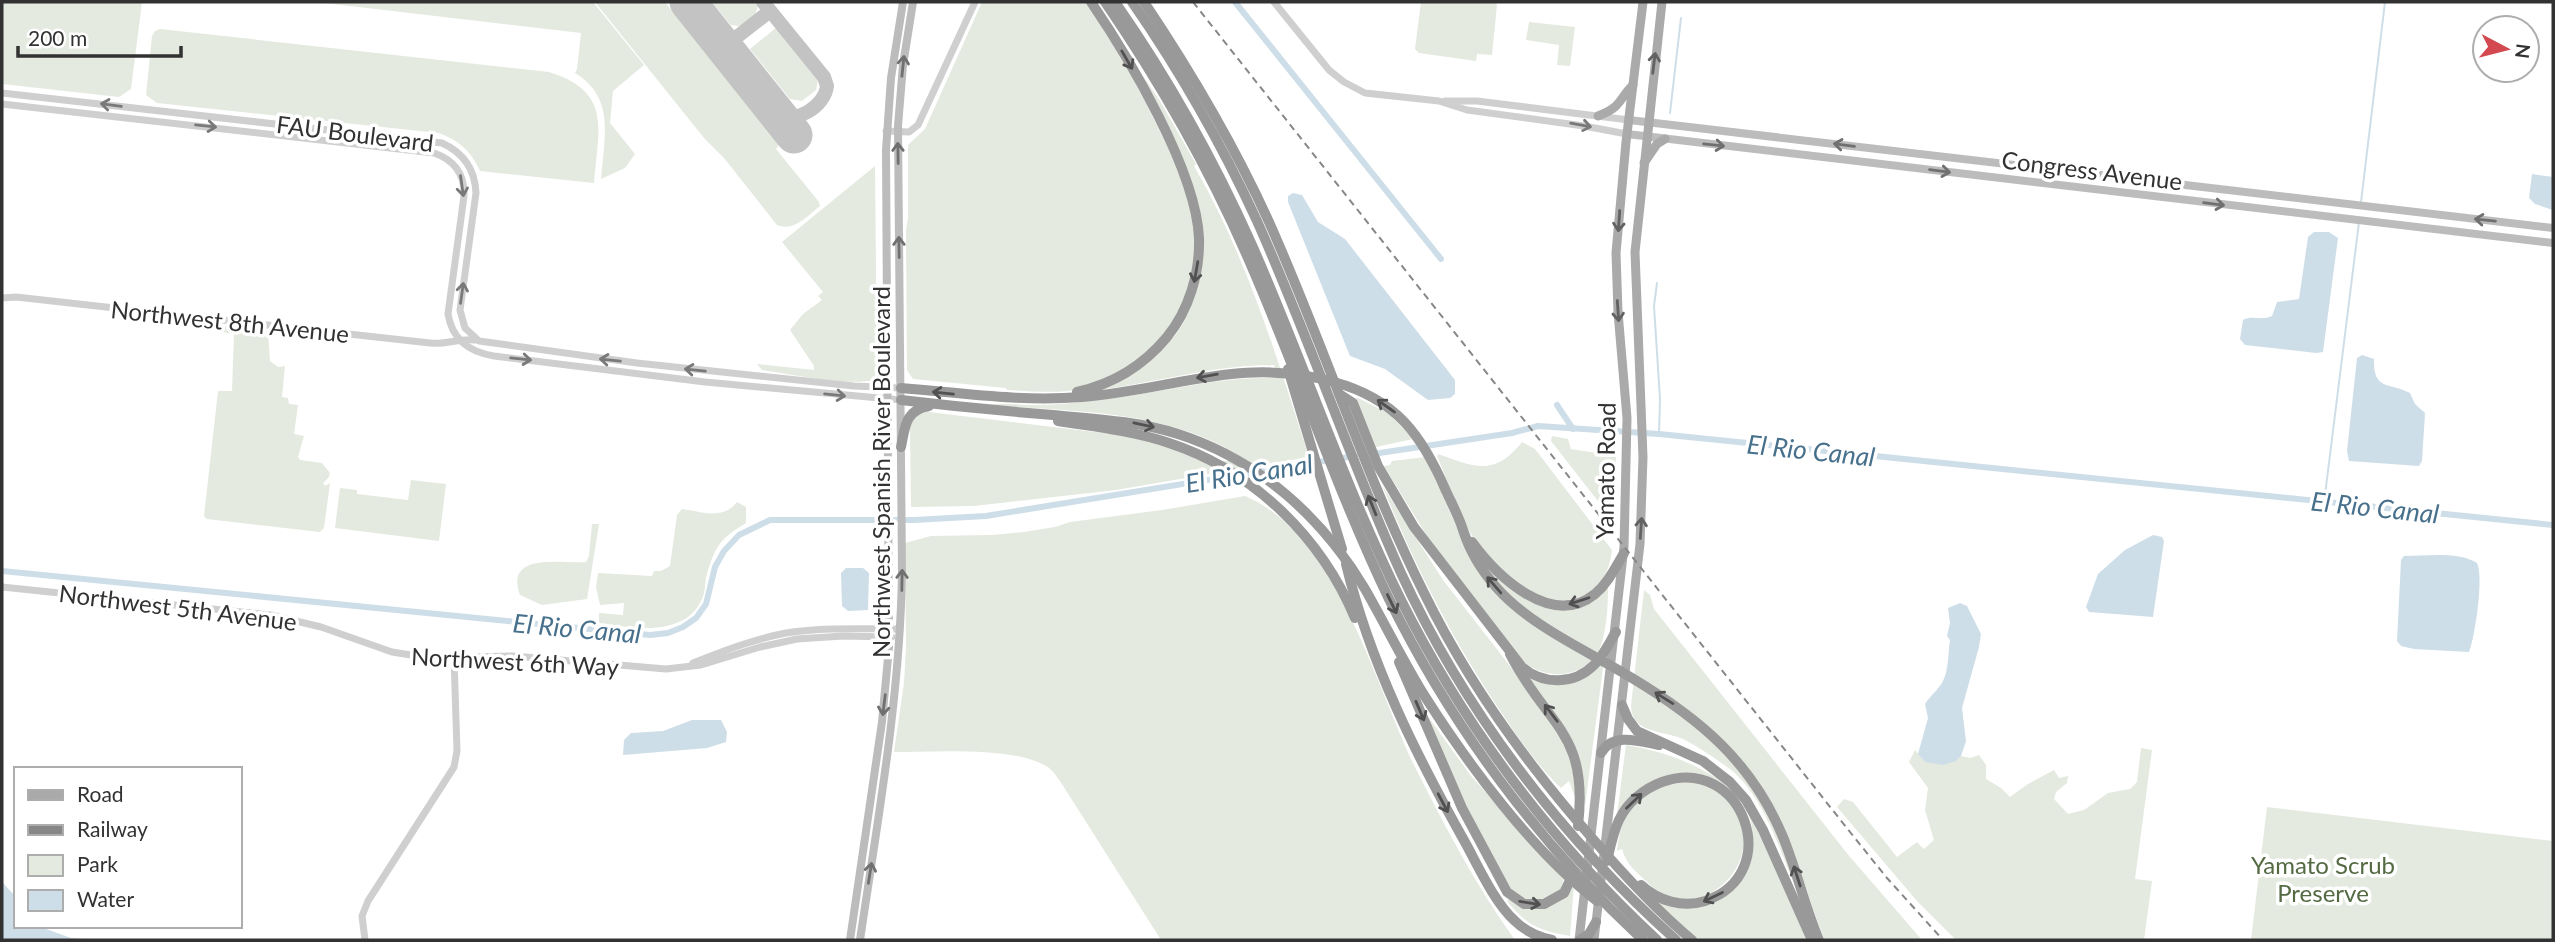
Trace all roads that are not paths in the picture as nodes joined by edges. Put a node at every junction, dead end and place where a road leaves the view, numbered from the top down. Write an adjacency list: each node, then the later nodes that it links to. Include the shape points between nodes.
1 (903, 2): 19 (main road, Northwest Spanish River Boulevard)
2 (913, 2): 20 (main road, Northwest Spanish River Boulevard, one-way to 2)
3 (975, 2): 20 (street, via 918,125)
4 (1091, 2): 33 (highway, one-way to 33, via 1148,98 1186,181 1198,229 1197,267 1181,317 1142,362 1096,387)
5 (1105, 2): 28 (highway, via 1197,151)
6 (1115, 2): 40 (highway, via 1174,93 1226,189)
7 (1132, 2): 38 (highway, via 1237,178)
8 (1144, 2): 38 (highway, via 1242,167)
9 (1274, 2): 14 (street, via 1325,66 1344,82 1365,93)
10 (1643, 2): 12 (main road, Yamato Road)
11 (1661, 2): 18 (main road, Yamato Road, one-way to 11)
12 (1633, 85): 16 (main road, via 1620,105); 17 (main road, Yamato Road)
13 (2, 93): 30 (street, FAU Boulevard, one-way to 13, via 465,328 460,310 475,183 466,161 447,145)
14 (1441, 102): 16 (street, via 1470,100); 21 (street, one-way to 21)
15 (2, 104): 29 (street, FAU Boulevard, one-way to 29, via 443,156 459,171 464,189 448,309)
16 (1598, 116): 17 (street)
17 (1629, 120): 18 (main road, Congress Avenue); 21 (main road, Yamato Road)
18 (1647, 122): 22 (main road, Yamato Road); 25 (main road, Congress Avenue, one-way to 18)
19 (886, 131): 20 (street); 31 (main road, Northwest Spanish River Boulevard)
20 (898, 132): 32 (main road, Northwest Spanish River Boulevard, one-way to 20)
21 (1627, 134): 22 (main road, Congress Avenue); 39 (main road, Yamato Road, one-way to 39, via 1616,265)
22 (1646, 137): 23 (main road, Congress Avenue); 24 (main road, Yamato Road)
23 (1665, 139): 24 (main road); 26 (main road, Congress Avenue, one-way to 26)
24 (1643, 165): 44 (main road, Yamato Road, via 1634,278)
25 (2553, 228)
26 (2553, 243)
27 (2, 298): 29 (street, Northwest 8th Avenue, via 430,343)
28 (1275, 323): 40 (highway); 55 (highway, via 1353,593)
29 (458, 339): 30 (street, Northwest 8th Avenue); 34 (street, one-way to 34, via 475,351 494,356)
30 (479, 341): 31 (street, one-way to 30, via 604,359)
31 (888, 388): 32 (street); 34 (main road, Northwest Spanish River Boulevard)
32 (901, 388): 33 (highway, one-way to 32); 35 (main road, Northwest Spanish River Boulevard)
33 (1036, 398): 45 (highway, one-way to 33, via 1431,457 1412,429 1389,407 1356,389 1315,377 1229,372 1103,395)
34 (888, 400): 35 (street); 50 (main road, Northwest Spanish River Boulevard)
35 (901, 400): 36 (highway); 41 (main road, Northwest Spanish River Boulevard)
36 (940, 404): 37 (highway); 41 (highway, via 911,414)
37 (979, 408): 48 (highway, one-way to 48, via 1130,422 1178,434 1234,458 1301,506 1330,537); 55 (highway, via 1152,438 1215,463 1255,488 1323,558)
38 (1357, 440): 42 (highway)
39 (1627, 441): 44 (main road); 46 (main road, Yamato Road)
40 (1329, 445): 43 (highway)
41 (901, 447): 51 (main road, Northwest Spanish River Boulevard, one-way to 41)
42 (1369, 469): 53 (highway); 63 (highway, via 1415,576 1463,666 1518,748); 75 (highway, one-way to 42, via 1620,887 1513,761 1448,661 1402,574)
43 (1340, 473): 62 (highway, one-way to 62, via 1385,590 1432,678 1497,777); 74 (highway, via 1450,689 1517,787 1570,851)
44 (1643, 480): 56 (main road, Yamato Road, one-way to 44)
45 (1464, 533): 46 (highway, one-way to 45, via 1595,594 1578,603 1557,605 1506,579); 78 (highway, one-way to 45, via 1780,830 1732,754 1680,708 1531,618 1504,596 1477,562)
46 (1624, 553): 49 (main road, Yamato Road)
47 (2, 587): 52 (street, Northwest 5th Avenue, via 271,615)
48 (1385, 626): 53 (highway, one-way to 53, via 1462,808 1495,873 1513,898 1540,905 1560,896 1571,882 1580,781 1565,734); 62 (highway, via 1423,694 1468,760 1518,822)
49 (1616, 632): 53 (highway, via 1594,665 1566,680 1533,675); 60 (main road, Yamato Road)
50 (889, 633): 51 (street, Northwest 6th Way); 54 (street, Northwest 6th Way, via 843,628 787,633 680,668 513,656); 58 (main road, Northwest Spanish River Boulevard, one-way to 58)
51 (900, 633): 61 (main road, Northwest Spanish River Boulevard)
52 (392, 652): 54 (street, Northwest 6th Way)
53 (1510, 654)
54 (454, 657): 67 (street, via 456,760 368,901 362,916)
55 (1382, 676): 66 (highway, one-way to 66, via 1478,866 1509,915)
56 (1622, 705): 57 (main road, Yamato Road); 59 (highway, via 1637,731)
57 (1618, 739): 59 (highway); 60 (highway, via 1607,743); 64 (main road, Yamato Road)
58 (879, 743): 61 (main road, via 877,794); 68 (main road, Northwest Spanish River Boulevard)
59 (1676, 748): 77 (highway, via 1716,770 1746,800 1767,836)
60 (1601, 753): 71 (main road, Yamato Road)
61 (881, 803): 69 (main road, Northwest Spanish River Boulevard, one-way to 61)
62 (1568, 868): 73 (highway)
63 (1622, 870): 64 (highway, one-way to 63, via 1620,818 1634,799 1655,785 1681,778 1706,782 1728,794 1744,816 1749,839 1745,863 1732,884 1712,898 1693,904 1669,901); 76 (highway)
64 (1600, 885): 65 (main road, Yamato Road)
65 (1596, 922): 71 (highway); 72 (main road, Yamato Road)
66 (1542, 939): 70 (highway)
67 (365, 940)
68 (850, 940)
69 (860, 940)
70 (1552, 940)
71 (1580, 940)
72 (1594, 940)
73 (1643, 940)
74 (1657, 940)
75 (1676, 940)
76 (1692, 940)
77 (1812, 940)
78 (1819, 940)

